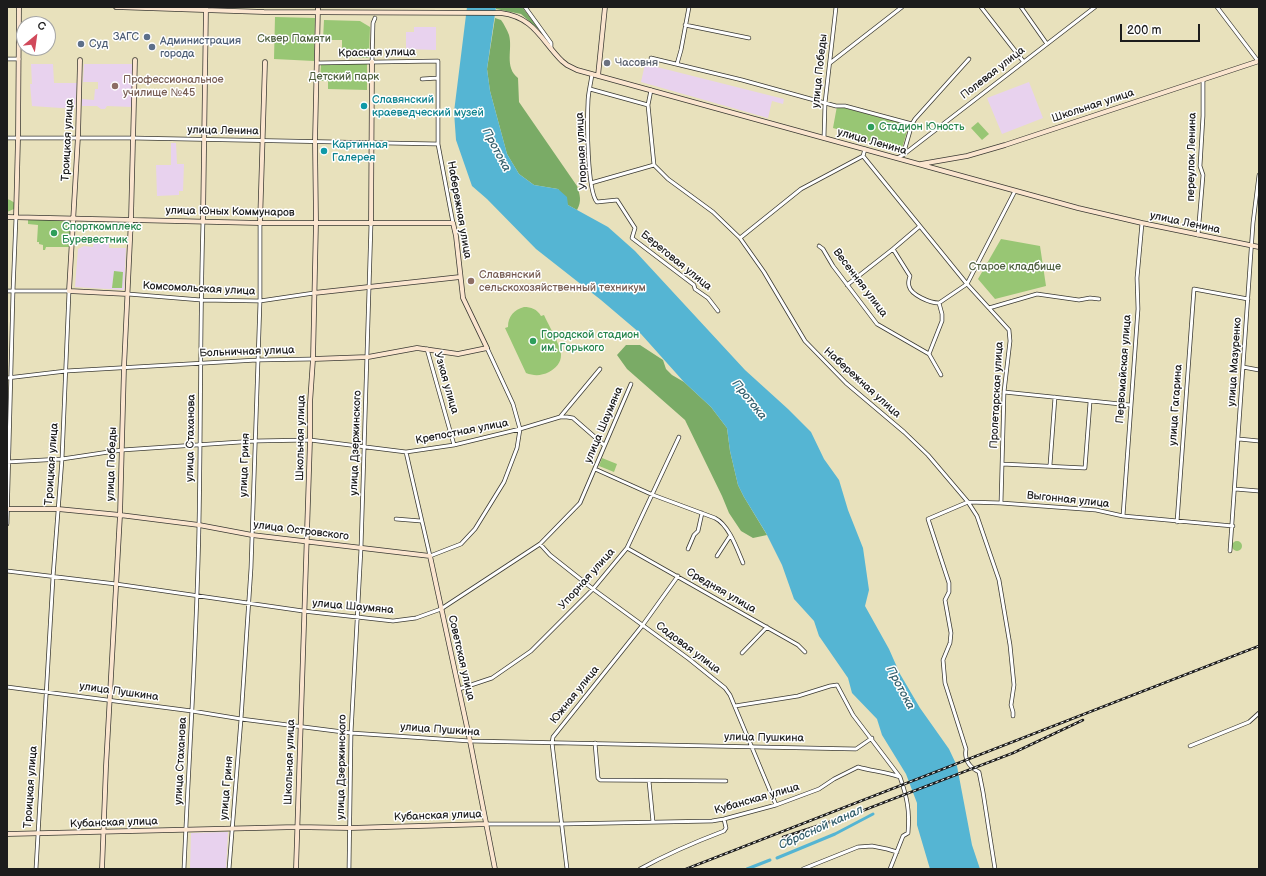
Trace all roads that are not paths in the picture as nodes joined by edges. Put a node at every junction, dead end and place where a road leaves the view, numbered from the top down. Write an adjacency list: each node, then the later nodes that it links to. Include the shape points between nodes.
1 (19, 7): 24 (street)
2 (116, 7): 3 (street, улица Ленина)
3 (139, 7): 14 (street, улица Ленина)
4 (318, 7): 16 (street, Школьная улица)
5 (525, 7): 21 (street, via 551,43)
6 (605, 7): 37 (street)
7 (689, 7): 18 (street)
8 (836, 7): 34 (street, улица Победы)
9 (902, 7): 34 (street)
10 (981, 7): 29 (street)
11 (1021, 7): 20 (street)
12 (1095, 7): 20 (street, Полевая улица)
13 (1217, 7): 30 (street)
14 (206, 9): 15 (street, улица Ленина); 51 (street, улица Стаханова)
15 (264, 10): 16 (street, улица Ленина)
16 (318, 12): 21 (street, улица Ленина, via 512,14 532,26); 33 (street, Школьная улица)
17 (375, 18): 32 (street, улица Дзержинского)
18 (685, 24): 19 (street); 35 (street)
19 (749, 38)
20 (1047, 44): 29 (street, Полевая улица)
21 (551, 49): 36 (street, улица Ленина, via 571,68)
22 (651, 58): 35 (street)
23 (7, 59): 24 (street)
24 (19, 59): 47 (street)
25 (969, 59): 45 (street)
26 (80, 60): 48 (street, Троицкая улица)
27 (135, 60): 49 (street, улица Победы)
28 (438, 61): 32 (street, Красная улица); 38 (street, Набережная улица)
29 (1023, 61): 57 (street, Полевая улица)
30 (1259, 61): 40 (street, Школьная улица)
31 (265, 62): 52 (street, улица Гриня)
32 (372, 62): 33 (street, Красная улица); 54 (street, улица Дзержинского)
33 (317, 63): 53 (street, Школьная улица)
34 (830, 63): 43 (street, улица Победы)
35 (677, 64): 43 (street)
36 (592, 74): 37 (street, улица Ленина); 41 (street, Упорная улица)
37 (598, 76): 42 (street, улица Ленина)
38 (438, 78): 39 (street); 55 (street, Набережная улица)
39 (422, 79)
40 (1203, 80): 61 (street, Школьная улица, via 1005,145); 77 (street, переулок Ленина, via 1200,166 1203,174)
41 (590, 89): 44 (street); 63 (street, Упорная улица, via 588,127)
42 (651, 90): 44 (street); 50 (street, улица Ленина)
43 (825, 103): 45 (street); 50 (street, улица Победы)
44 (648, 105): 60 (street)
45 (912, 124): 57 (street)
46 (7, 138): 47 (street, улица Ленина)
47 (18, 138): 48 (street, улица Ленина); 66 (street)
48 (77, 138): 49 (street, улица Ленина); 68 (street, Троицкая улица)
49 (133, 138): 51 (street, улица Ленина); 69 (street, улица Победы)
50 (824, 138): 56 (street, улица Ленина)
51 (203, 139): 52 (street, улица Ленина); 70 (street, улица Стаханова)
52 (263, 141): 53 (street, улица Ленина); 72 (street, улица Гриня)
53 (315, 141): 54 (street, улица Ленина); 71 (street, Школьная улица)
54 (372, 144): 55 (street, улица Ленина); 75 (street, улица Дзержинского)
55 (438, 144): 73 (street, Набережная улица)
56 (865, 149): 58 (street); 59 (street, улица Ленина)
57 (903, 155): 59 (street, Полевая улица)
58 (863, 156): 76 (street, Пролетарская улица); 78 (street, via 801,189)
59 (897, 158): 61 (street, улица Ленина)
60 (654, 165): 63 (street); 78 (street, Набережная улица, via 668,179 713,212)
61 (930, 165): 64 (street, улица Ленина)
62 (1259, 175): 79 (street, улица Мазуренко)
63 (591, 183): 65 (street, Упорная улица, via 597,202 616,200)
64 (1015, 191): 74 (street, улица Ленина); 84 (street)
65 (618, 203): 98 (street, Береговая улица, via 635,228 632,238 694,285)
66 (16, 216): 67 (street, улица Юных Коммунаров); 68 (street, улица Юных Коммунаров); 89 (street)
67 (7, 217)
68 (73, 218): 69 (street, улица Юных Коммунаров); 88 (street, Троицкая улица)
69 (131, 219): 70 (street, улица Юных Коммунаров); 91 (street, улица Победы)
70 (203, 222): 72 (street, улица Юных Коммунаров); 94 (street, улица Стаханова)
71 (316, 222): 72 (street, улица Юных Коммунаров); 75 (street, улица Юных Коммунаров); 90 (street, Школьная улица)
72 (260, 223): 95 (street, улица Гриня)
73 (453, 223): 75 (street, улица Юных Коммунаров); 83 (street, Набережная улица)
74 (1142, 223): 77 (street, улица Ленина); 118 (street, Первомайская улица)
75 (371, 224): 86 (street, улица Дзержинского)
76 (920, 226): 82 (street); 84 (street, Пролетарская улица)
77 (1198, 235): 79 (street, улица Ленина)
78 (740, 238): 140 (street, Набережная улица, via 805,341 846,383 928,455)
79 (1252, 245): 81 (street, улица Ленина); 93 (street, улица Мазуренко)
80 (818, 246): 85 (street, Весенняя улица, via 823,249)
81 (1259, 247)
82 (893, 249): 85 (street); 96 (street, via 910,276 908,284 911,290 917,295)
83 (460, 277): 86 (street, Комсомольская улица); 99 (street, Набережная улица, via 463,298)
84 (967, 284): 96 (street); 97 (street, Пролетарская улица)
85 (847, 285): 101 (street, Весенняя улица, via 878,324)
86 (368, 288): 90 (street, Комсомольская улица); 102 (street, улица Дзержинского)
87 (7, 291): 89 (street, Комсомольская улица)
88 (70, 291): 89 (street, Комсомольская улица); 91 (street, Комсомольская улица); 110 (street, Троицкая улица)
89 (13, 292): 112 (street)
90 (314, 293): 95 (street, Комсомольская улица); 103 (street, Школьная улица)
91 (128, 294): 94 (street, Комсомольская улица); 106 (street, улица Победы)
92 (1099, 299): 97 (street, via 1079,300 1037,294)
93 (1248, 299): 107 (street, улица Мазуренко); 149 (street, улица Гагарина, via 1194,289)
94 (201, 300): 95 (street, Комсомольская улица); 105 (street, улица Стаханова)
95 (260, 301): 104 (street, улица Гриня)
96 (939, 303): 101 (street, via 942,321)
97 (989, 308): 115 (street, Пролетарская улица, via 1009,330)
98 (718, 311)
99 (487, 348): 100 (street, Больничная улица, via 458,354); 120 (street, Набережная улица, via 513,404)
100 (427, 349): 102 (street, Больничная улица, via 417,348); 127 (street, Узкая улица)
101 (929, 354): 111 (street, Весенняя улица)
102 (368, 357): 103 (street, Больничная улица); 129 (street, улица Дзержинского)
103 (313, 359): 104 (street, Больничная улица); 123 (street, Школьная улица)
104 (257, 360): 105 (street, Больничная улица); 124 (street, улица Гриня)
105 (202, 363): 106 (street, Больничная улица); 126 (street, улица Стаханова)
106 (124, 367): 110 (street, Больничная улица); 130 (street, улица Победы)
107 (1243, 367): 109 (street); 122 (street, улица Мазуренко)
108 (600, 368): 119 (street)
109 (1259, 370)
110 (66, 371): 112 (street, Больничная улица); 132 (street, Троицкая улица)
111 (941, 375)
112 (11, 377): 113 (street, Больничная улица); 133 (street)
113 (7, 378)
114 (631, 384): 128 (street, улица Шаумяна)
115 (1004, 392): 116 (street); 134 (street, Пролетарская улица)
116 (1055, 397): 117 (street); 135 (street)
117 (1090, 402): 118 (street); 135 (street, via 1085,468)
118 (1130, 405): 146 (street, Первомайская улица)
119 (560, 417): 120 (street, Крепостная улица); 128 (street, via 573,418)
120 (520, 430): 127 (street, Крепостная улица); 161 (street, улица Островского, via 517,448 504,482 475,529 461,544)
121 (679, 437): 139 (street, Упорная улица)
122 (1239, 439): 125 (street); 137 (street, улица Мазуренко)
123 (310, 440): 124 (street, Крепостная улица); 129 (street, Крепостная улица); 155 (street, Школьная улица)
124 (255, 441): 126 (street, Крепостная улица); 153 (street, улица Гриня)
125 (1259, 441)
126 (200, 444): 130 (street, Крепостная улица); 151 (street, улица Стаханова)
127 (454, 445): 131 (street, Крепостная улица)
128 (604, 445): 136 (street, улица Шаумяна)
129 (365, 447): 131 (street, Крепостная улица); 157 (street, улица Дзержинского)
130 (122, 450): 132 (street, Крепостная улица); 145 (street, улица Победы)
131 (406, 452): 148 (street, Советская улица)
132 (62, 459): 133 (street, Крепостная улица); 143 (street, Троицкая улица)
133 (8, 462): 142 (street)
134 (1002, 464): 135 (street); 141 (street, Пролетарская улица)
135 (1050, 465)
136 (595, 469): 139 (street); 156 (street, улица Шаумяна, via 580,503)
137 (1235, 489): 138 (street); 152 (street, улица Мазуренко)
138 (1259, 491)
139 (653, 494): 144 (street); 158 (street, Упорная улица)
140 (968, 502): 141 (street, Выгонная улица); 185 (street, Набережная улица, via 977,516 999,580 1010,645 1014,685 1011,701); 222 (street, Выгонная улица, via 928,519 949,592 945,600 951,632 950,643 943,660 945,683 966,749 965,757 969,766 979,772)
141 (1001, 503): 146 (street, Выгонная улица, via 1096,510)
142 (7, 509): 143 (street, улица Островского); 150 (street)
143 (58, 509): 145 (street, улица Островского); 166 (street, Троицкая улица)
144 (702, 513): 154 (street, via 722,521); 159 (street, via 698,531)
145 (120, 515): 151 (street, улица Островского); 167 (street, улица Победы)
146 (1123, 516): 149 (street, Выгонная улица)
147 (396, 519): 148 (street)
148 (422, 521): 161 (street, Советская улица)
149 (1176, 522): 152 (street, Выгонная улица)
150 (7, 524)
151 (199, 525): 153 (street, улица Островского); 169 (street, улица Стаханова)
152 (1232, 526): 160 (street, улица Мазуренко)
153 (252, 535): 155 (street, улица Островского); 170 (street, улица Гриня)
154 (730, 536): 162 (street); 163 (street)
155 (307, 541): 157 (street, улица Островского); 172 (street, Школьная улица)
156 (540, 544): 168 (street, Садовая улица); 171 (street, улица Шаумяна)
157 (361, 548): 161 (street, улица Островского); 173 (street, улица Дзержинского)
158 (627, 548): 165 (street, Средняя улица); 168 (street, Упорная улица)
159 (688, 549)
160 (1230, 551)
161 (430, 556): 171 (street, Советская улица)
162 (717, 556)
163 (743, 563)
164 (7, 572): 166 (street, улица Шаумяна)
165 (678, 576): 174 (street, Южная улица); 175 (street, Средняя улица)
166 (53, 578): 167 (street, улица Шаумяна); 180 (street, Троицкая улица)
167 (116, 584): 169 (street, улица Шаумяна); 181 (street, улица Победы)
168 (593, 589): 174 (street, Садовая улица); 179 (street, Упорная улица, via 530,651 492,678)
169 (197, 596): 170 (street, улица Шаумяна); 183 (street, улица Стаханова)
170 (249, 604): 172 (street, улица Шаумяна); 186 (street, улица Гриня)
171 (441, 609): 173 (street, улица Шаумяна, via 406,620); 179 (street, Советская улица)
172 (303, 611): 173 (street, улица Шаумяна); 187 (street, Школьная улица)
173 (357, 617): 188 (street, улица Дзержинского)
174 (642, 626): 182 (street, Садовая улица, via 689,659 724,688); 191 (street, Южная улица, via 553,737)
175 (767, 627): 176 (street, Средняя улица, via 798,645); 177 (street)
176 (805, 652)
177 (742, 653)
178 (7, 687): 180 (street, улица Пушкина)
179 (459, 689): 190 (street, Советская улица)
180 (46, 692): 181 (street, улица Пушкина); 209 (street, Троицкая улица)
181 (109, 700): 183 (street, улица Пушкина); 207 (street, улица Победы)
182 (735, 706): 189 (street, via 798,696 837,685 853,715); 194 (street, Садовая улица)
183 (192, 711): 186 (street, улица Пушкина); 206 (street, улица Стаханова)
184 (1259, 713): 193 (street, via 1249,722)
185 (1013, 716)
186 (241, 719): 187 (street, улица Пушкина); 205 (street, улица Гриня)
187 (300, 727): 188 (street, улица Пушкина); 203 (street, Школьная улица)
188 (351, 733): 190 (street, улица Пушкина); 204 (street, улица Дзержинского)
189 (872, 738): 194 (street, улица Пушкина, via 856,749); 195 (street)
190 (470, 741): 191 (street, улица Пушкина); 201 (street, Советская улица)
191 (552, 742): 192 (street, улица Пушкина); 202 (street)
192 (595, 743): 194 (street, улица Пушкина); 196 (street, via 600,780)
193 (1190, 746)
194 (753, 747): 198 (street, Садовая улица)
195 (900, 777): 198 (street, Кубанская улица, via 888,772 858,767 819,789); 210 (street, via 910,816 908,834 903,836)
196 (649, 781): 197 (street); 200 (street)
197 (726, 781)
198 (776, 805): 199 (street, Кубанская улица)
199 (724, 820): 200 (street, Кубанская улица); 219 (street, via 724,831 672,852)
200 (653, 822): 202 (street, Кубанская улица)
201 (487, 824): 202 (street, Кубанская улица); 204 (street, Кубанская улица); 217 (street, Советская улица)
202 (562, 824): 218 (street)
203 (297, 827): 204 (street, Кубанская улица); 205 (street, Кубанская улица); 215 (street, Школьная улица)
204 (350, 828): 216 (street, улица Дзержинского)
205 (232, 829): 206 (street, Кубанская улица); 214 (street, улица Гриня)
206 (186, 830): 207 (street, Кубанская улица); 213 (street, улица Стаханова)
207 (103, 832): 209 (street, Кубанская улица); 212 (street, улица Победы)
208 (7, 834): 209 (street, Кубанская улица)
209 (37, 834): 211 (street, Троицкая улица)
210 (897, 852): 220 (street, via 872,846 858,848); 221 (street)
211 (36, 869)
212 (102, 869)
213 (184, 869)
214 (229, 869)
215 (296, 869)
216 (348, 869)
217 (495, 869)
218 (567, 869)
219 (640, 869)
220 (803, 869)
221 (890, 869)
222 (995, 869)

